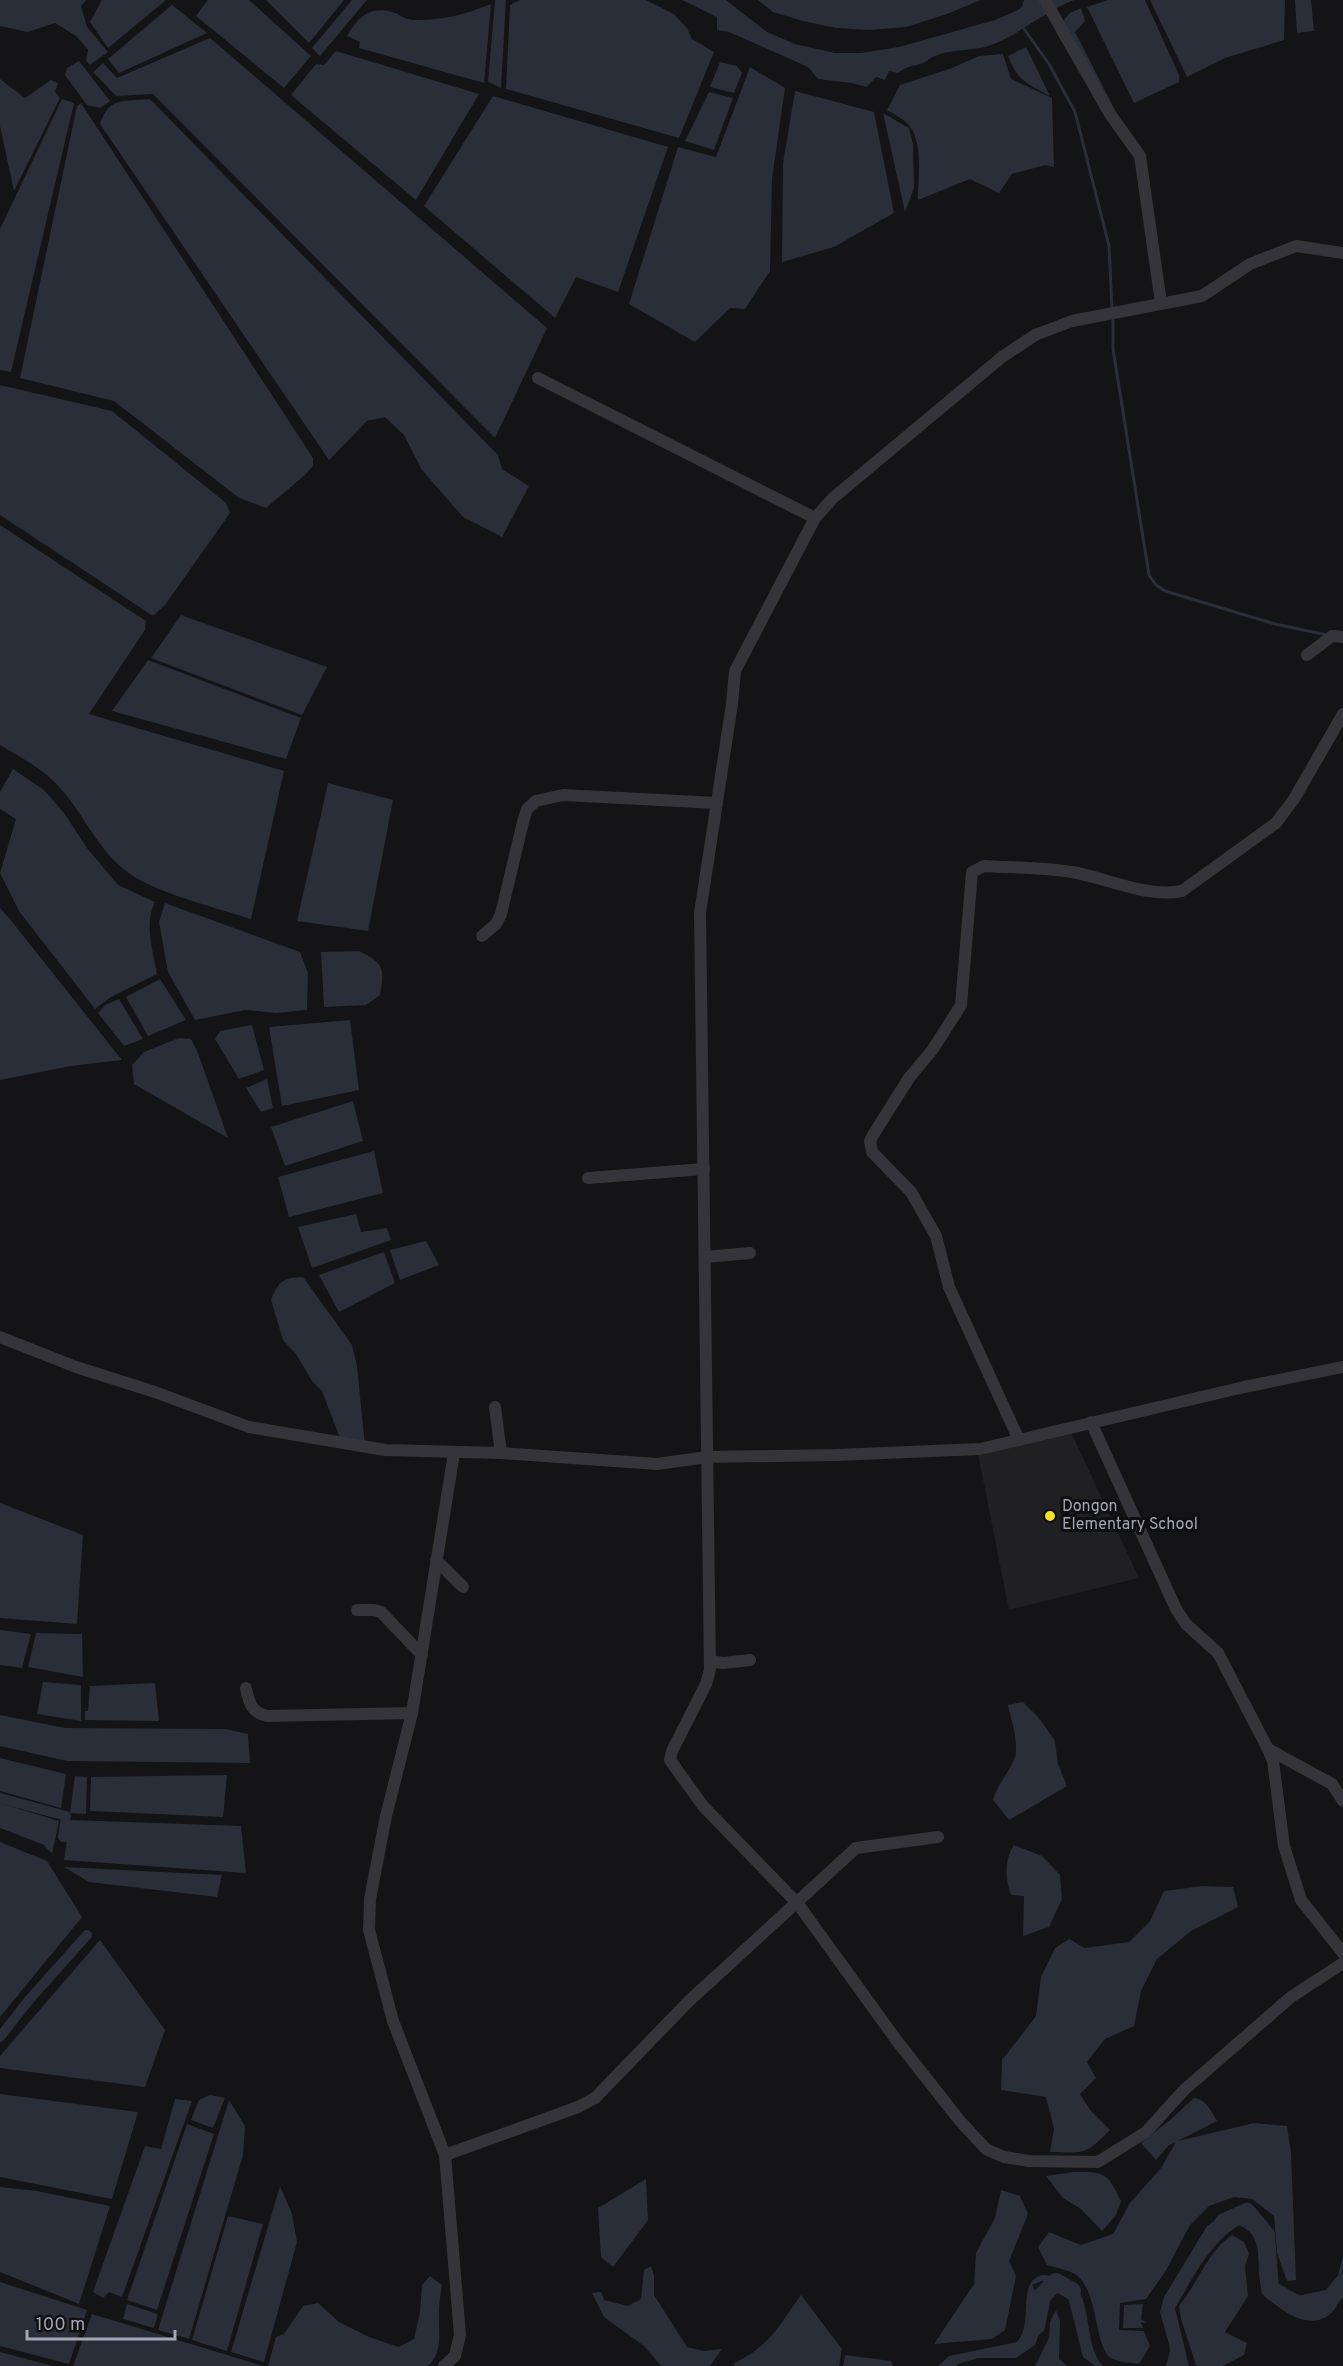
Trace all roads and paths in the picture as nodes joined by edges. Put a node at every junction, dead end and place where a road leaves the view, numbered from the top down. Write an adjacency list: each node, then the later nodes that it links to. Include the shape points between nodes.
1 (1045, 0): 3 (street, via 1110,114 1140,156)
2 (1343, 253): 3 (street, via 1296,246 1250,264 1202,296)
3 (1161, 303): 5 (street, via 1072,321 1035,335 1002,357 833,498)
4 (538, 378): 5 (street)
5 (815, 518): 9 (street, via 735,671)
6 (1343, 637): 7 (street, via 1332,636)
7 (1307, 656)
8 (1343, 714): 19 (street, via 1276,823 1182,891 1152,891 1071,872 984,866 972,872 961,1005 909,1078 870,1145 872,1152 911,1192 936,1236 949,1287)
9 (717, 803): 10 (street, via 562,795 536,801 525,815 501,914); 11 (street, via 700,912)
10 (482, 936)
11 (704, 1169): 12 (street); 14 (street)
12 (588, 1178)
13 (750, 1253): 14 (street)
14 (705, 1257): 22 (street)
15 (0, 1337): 20 (street, via 76,1368 249,1427 385,1450)
16 (1343, 1367): 18 (street)
17 (495, 1407): 21 (street)
18 (1091, 1422): 19 (street); 31 (street, via 1176,1609 1186,1624 1218,1653)
19 (1019, 1440): 22 (street, via 980,1449)
20 (454, 1453): 21 (street); 23 (street)
21 (501, 1453): 22 (street, via 657,1464)
22 (707, 1457): 28 (street)
23 (436, 1560): 24 (street); 26 (street)
24 (463, 1587)
25 (357, 1610): 26 (street, via 381,1612)
26 (422, 1655): 30 (street)
27 (750, 1660): 28 (street)
28 (710, 1661): 34 (street, via 709,1677 670,1760 703,1806)
29 (246, 1688): 30 (street, via 252,1709 267,1716)
30 (412, 1713): 37 (street, via 384,1827 370,1899 369,1930 393,2021)
31 (1268, 1749): 32 (street, via 1332,1784); 35 (street, via 1284,1846 1301,1900)
32 (1343, 1801)
33 (938, 1838): 34 (street, via 859,1846)
34 (798, 1904): 36 (street, via 960,2121 986,2149 1029,2162 1098,2162 1146,2132 1184,2090 1291,1997); 37 (street, via 688,2001 596,2098)
35 (1343, 1953)
36 (1343, 1963)
37 (445, 2155): 38 (street, via 460,2336 455,2356)
38 (444, 2366)

